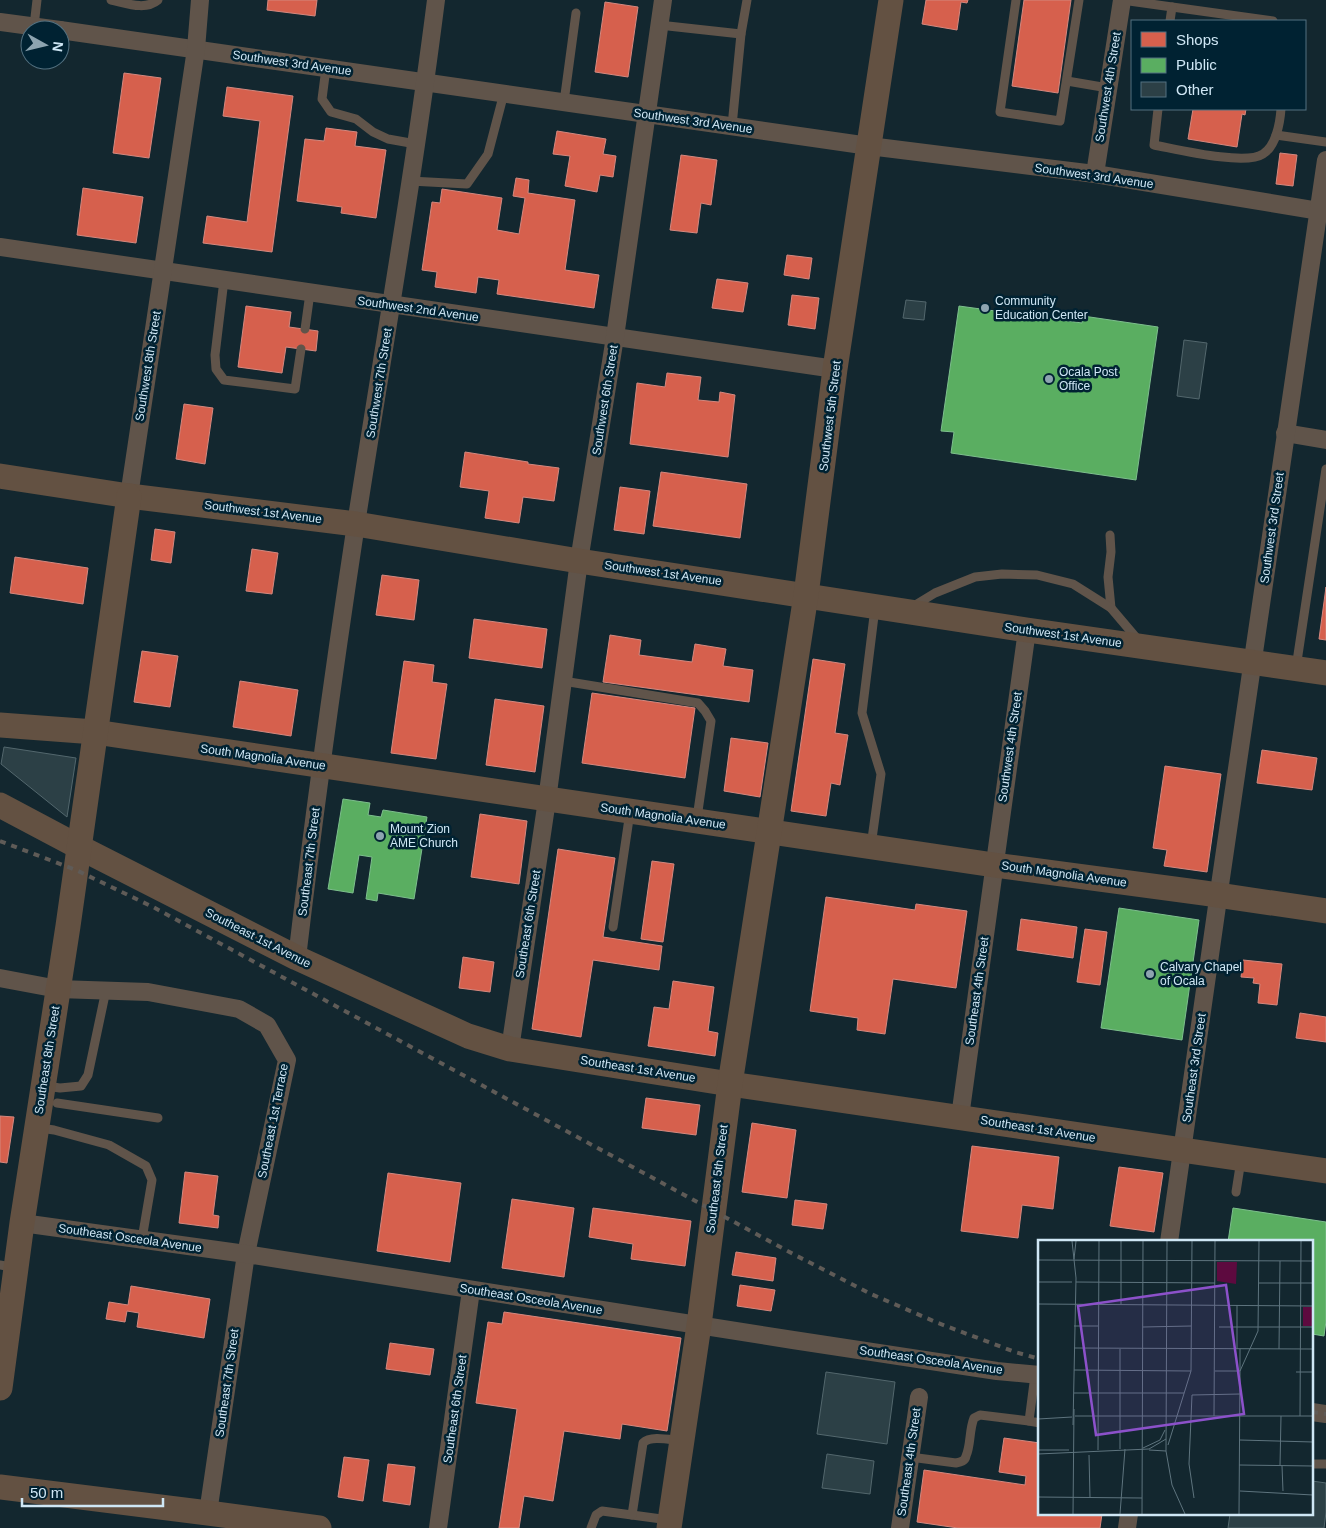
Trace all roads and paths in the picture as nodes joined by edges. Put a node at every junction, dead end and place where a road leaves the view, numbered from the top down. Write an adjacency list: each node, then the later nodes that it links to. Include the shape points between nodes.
1 (37, 0): 14 (lane)
2 (111, 0): 3 (lane, via 139,6 152,5)
3 (158, 0)
4 (200, 0): 22 (street, Southwest 8th Street)
5 (436, 0): 24 (street, Southwest 7th Street)
6 (663, 0): 19 (street, Southwest 6th Street)
7 (747, 0): 21 (lane)
8 (891, 0): 36 (street, Southwest 5th Street)
9 (1016, 0): 25 (lane, via 1000,112 1060,121)
10 (1079, 0): 25 (lane)
11 (1122, 0): 12 (lane); 26 (street, Southwest 4th Street)
12 (1172, 7): 15 (lane); 16 (lane)
13 (576, 13): 28 (lane)
14 (35, 20)
15 (1170, 20)
16 (1266, 20)
17 (0, 22): 18 (street, Southwest 3rd Avenue)
18 (20, 24)
19 (660, 25): 21 (lane); 31 (street, Southwest 6th Street)
20 (70, 31): 22 (street, Southwest 3rd Avenue)
21 (741, 34): 32 (lane)
22 (196, 49): 23 (street, Southwest 3rd Avenue); 42 (street, Southwest 8th Street)
23 (326, 68): 24 (street, Southwest 3rd Avenue); 35 (lane, via 322,98 331,112 356,119 388,139)
24 (426, 82): 27 (street, Southwest 3rd Avenue); 35 (street, Southwest 7th Street)
25 (1067, 82): 26 (lane)
26 (1108, 88): 38 (street, Southwest 4th Street)
27 (504, 93): 28 (street, Southwest 3rd Avenue); 39 (lane, via 488,154 467,184)
28 (564, 102): 31 (street, Southwest 3rd Avenue)
29 (1158, 110): 33 (lane, via 1154,145 1232,158 1252,158 1264,154)
30 (1281, 110): 33 (lane)
31 (648, 114): 32 (street, Southwest 3rd Avenue); 47 (street, Southwest 6th Street)
32 (732, 126): 36 (street, Southwest 3rd Avenue)
33 (1276, 135): 34 (lane)
34 (1326, 142)
35 (416, 144): 39 (street, Southwest 7th Street)
36 (869, 146): 38 (street, Southwest 3rd Avenue); 49 (street, Southwest 5th Street)
37 (1326, 160): 40 (street, Southwest 3rd Street)
38 (1094, 174): 40 (street, Southwest 3rd Avenue)
39 (410, 181): 45 (street, Southwest 7th Street)
40 (1322, 211): 50 (street, Southwest 3rd Street)
41 (0, 247): 42 (street, Southwest 2nd Avenue)
42 (163, 271): 43 (street, Southwest 2nd Avenue); 54 (street, Southwest 8th Street)
43 (224, 280): 44 (street, Southwest 2nd Avenue); 48 (lane, via 215,355 216,369 224,380 296,389)
44 (310, 293): 45 (street, Southwest 2nd Avenue); 46 (lane)
45 (391, 305): 47 (street, Southwest 2nd Avenue); 55 (street, Southwest 7th Street)
46 (305, 329)
47 (615, 337): 49 (street, Southwest 2nd Avenue); 57 (street, Southwest 6th Street)
48 (302, 349)
49 (835, 369): 58 (street, Southwest 5th Street)
50 (1285, 433): 51 (street); 64 (street, Southwest 3rd Street)
51 (1326, 440)
52 (1326, 469): 65 (lane)
53 (0, 476): 54 (street, Southwest 1st Avenue)
54 (129, 496): 55 (street, Southwest 1st Avenue); 69 (street, Southwest 8th Street)
55 (356, 524): 57 (street, Southwest 1st Avenue); 70 (street, Southwest 7th Street)
56 (1110, 535): 60 (lane, via 1108,577)
57 (579, 561): 58 (street, Southwest 1st Avenue); 67 (street, Southwest 6th Street)
58 (806, 595): 59 (street, Southwest 1st Avenue); 75 (street, Southwest 5th Street)
59 (875, 606): 61 (street, Southwest 1st Avenue); 77 (lane, via 862,712 881,774)
60 (1111, 608): 61 (lane, via 1072,584 1037,575 1002,574 975,577 934,593); 63 (lane)
61 (906, 611): 62 (street, Southwest 1st Avenue)
62 (1027, 630): 63 (street, Southwest 1st Avenue); 78 (street, Southwest 4th Street)
63 (1144, 646): 64 (street, Southwest 1st Avenue)
64 (1253, 662): 65 (street, Southwest 1st Avenue); 79 (street, Southwest 3rd Street)
65 (1296, 668): 66 (street, Southwest 1st Avenue)
66 (1326, 673)
67 (563, 681): 71 (street, Southwest 6th Street); 74 (lane, via 698,703 711,721)
68 (0, 725): 69 (street, South Magnolia Avenue)
69 (96, 732): 70 (street, South Magnolia Avenue); 76 (street, Southeast 8th Street)
70 (320, 766): 71 (street, South Magnolia Avenue); 82 (street, Southeast 7th Street)
71 (547, 800): 73 (street, South Magnolia Avenue); 86 (street, Southeast 6th Street)
72 (0, 805): 76 (street, Southeast 1st Avenue)
73 (630, 812): 74 (street, South Magnolia Avenue); 81 (lane)
74 (696, 821): 75 (street, South Magnolia Avenue)
75 (768, 831): 77 (street, South Magnolia Avenue); 87 (street, Southeast 5th Street)
76 (79, 847): 82 (street, Southeast 1st Avenue); 84 (street, Southeast 8th Street)
77 (871, 847): 78 (street, South Magnolia Avenue)
78 (994, 865): 79 (street, South Magnolia Avenue); 89 (street, Southeast 4th Street)
79 (1218, 895): 80 (street, South Magnolia Avenue); 92 (street, Southeast 3rd Street)
80 (1326, 911)
81 (613, 927)
82 (297, 958): 86 (street, Southeast 1st Avenue, via 468,1036)
83 (0, 978): 84 (street, Southeast 1st Terrace)
84 (58, 988): 85 (street, Southeast 1st Terrace); 88 (street, Southeast 8th Street)
85 (106, 990): 88 (lane, via 88,1075 81,1086 60,1088); 99 (street, Southeast 1st Terrace, via 148,992 239,1009 267,1025 287,1060)
86 (510, 1049): 87 (street, Southeast 1st Avenue)
87 (730, 1084): 89 (street, Southeast 1st Avenue); 102 (street, Southeast 5th Street)
88 (50, 1095): 90 (lane); 91 (street, Southeast 8th Street)
89 (960, 1117): 92 (street, Southeast 1st Avenue)
90 (158, 1118)
91 (37, 1127): 96 (street, Southeast 8th Street); 97 (lane, via 109,1145 146,1166 152,1180)
92 (1183, 1150): 93 (street, Southeast 1st Avenue); 98 (street, Southeast 3rd Street)
93 (1241, 1159): 94 (street, Southeast 1st Avenue); 95 (lane)
94 (1326, 1171)
95 (1236, 1192)
96 (22, 1223): 97 (street, Southeast Osceola Avenue); 100 (street, Southeast 8th Street)
97 (142, 1239): 99 (street, Southeast Osceola Avenue)
98 (1169, 1240)
99 (246, 1254): 101 (street, Southeast Osceola Avenue); 111 (street, Southeast 7th Street)
100 (8, 1266): 104 (street, Southeast 8th Street)
101 (471, 1290): 102 (street, Southeast Osceola Avenue); 115 (street, Southeast 6th Street)
102 (699, 1325): 103 (street, Southeast Osceola Avenue); 108 (street, Southeast 5th Street)
103 (1038, 1375): 106 (lane)
104 (0, 1388)
105 (919, 1397): 109 (street, Southeast 4th Street)
106 (1029, 1422): 107 (lane); 109 (lane, via 980,1415 971,1424 966,1456 962,1461)
107 (1038, 1423)
108 (681, 1442): 112 (lane, via 656,1439 642,1443); 113 (street, Southeast 5th Street)
109 (910, 1457): 117 (street, Southeast 4th Street)
110 (0, 1487): 111 (street)
111 (208, 1513): 114 (street)
112 (632, 1515): 113 (lane); 116 (lane, via 602,1511 596,1515)
113 (670, 1524)
114 (318, 1528)
115 (438, 1528)
116 (591, 1528)
117 (900, 1528)

